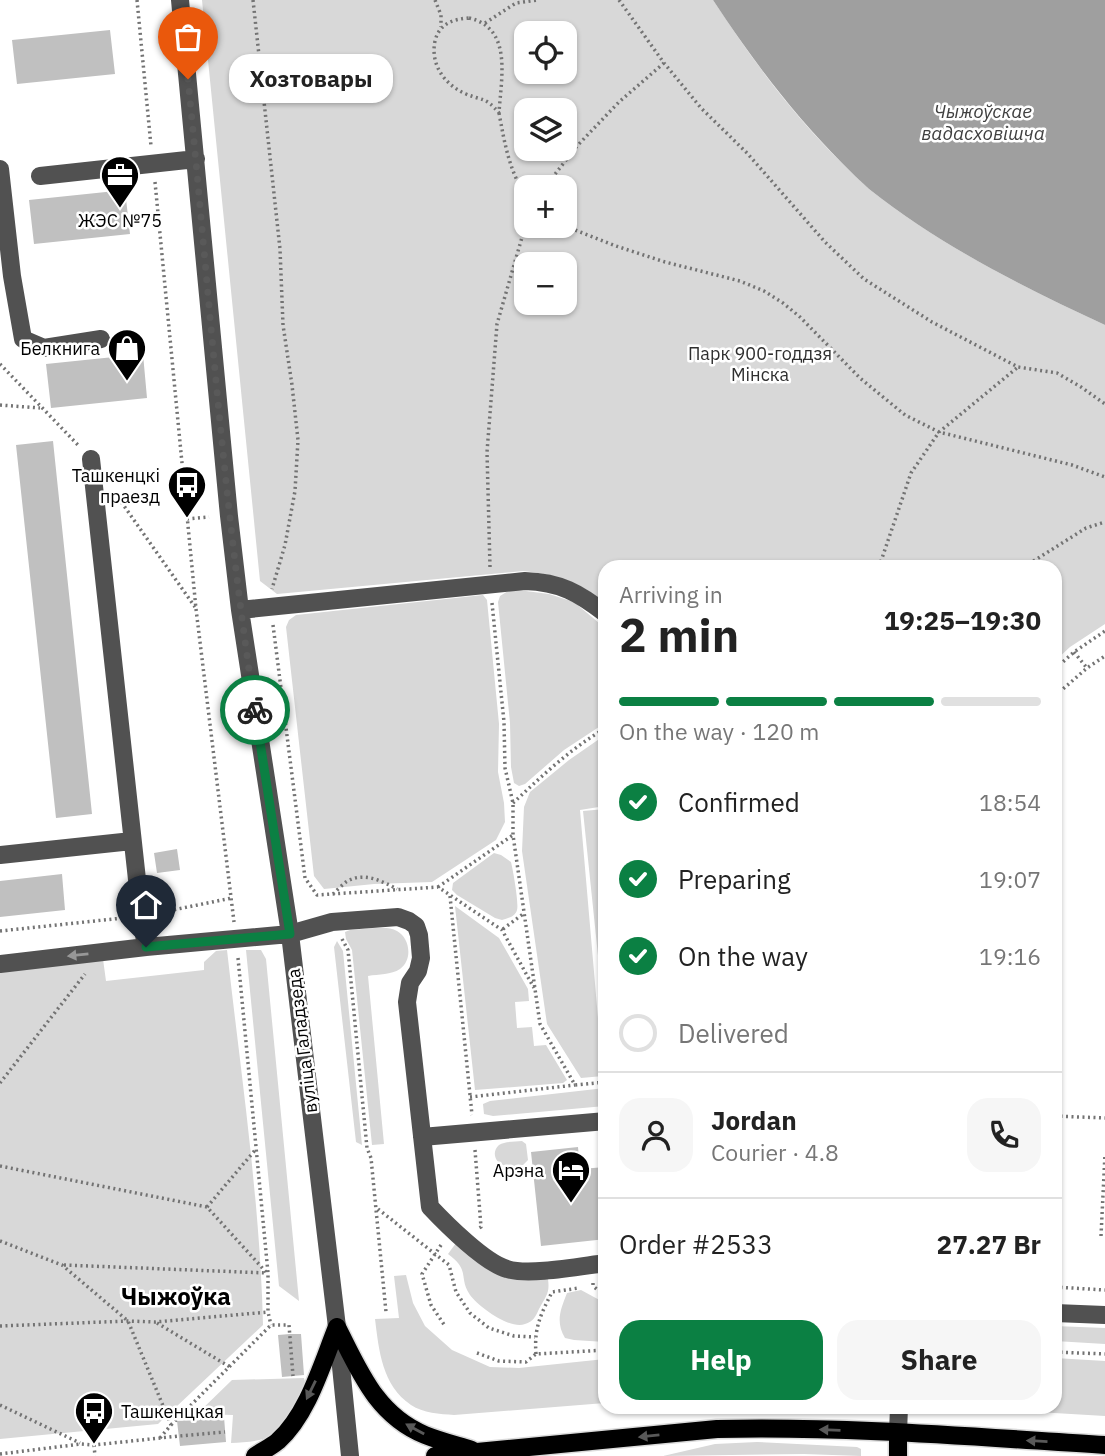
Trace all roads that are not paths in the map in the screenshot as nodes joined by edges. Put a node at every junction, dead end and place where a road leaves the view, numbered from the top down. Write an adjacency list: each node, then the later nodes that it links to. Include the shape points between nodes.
1 (180, 0): 2 (street, вуліца Галадзеда)
2 (196, 159): 4 (street); 9 (street, вуліца Галадзеда)
3 (0, 169): 5 (street)
4 (40, 176)
5 (6, 276): 6 (street, via 23,339 44,348)
6 (101, 339)
7 (91, 459): 10 (street)
8 (598, 608): 9 (street, via 566,588 525,581)
9 (240, 610): 12 (street, вуліца Галадзеда)
10 (132, 841): 11 (street); 13 (street)
11 (0, 855)
12 (290, 934): 13 (street); 16 (street, via 332,922 398,917 416,926 421,958 407,1002); 20 (street, вуліца Галадзеда)
13 (146, 947): 14 (street, one-way to 14)
14 (0, 964)
15 (598, 1123): 16 (street)
16 (422, 1137): 17 (street, via 430,1207 486,1258 506,1269 530,1271)
17 (598, 1264)
18 (1062, 1313): 19 (street)
19 (1105, 1315)
20 (337, 1327): 24 (main road, one-way to 20, via 423,1434 397,1419 372,1393); 25 (main road, one-way to 25, via 298,1418 278,1441); 26 (street, вуліца Галадзеда)
21 (899, 1414): 22 (street)
22 (898, 1433): 23 (main road, one-way to 22); 24 (main road, one-way to 24, via 717,1429); 28 (main road)
23 (1105, 1445)
24 (479, 1453): 27 (main road)
25 (255, 1456)
26 (350, 1456)
27 (435, 1456)
28 (898, 1456)

